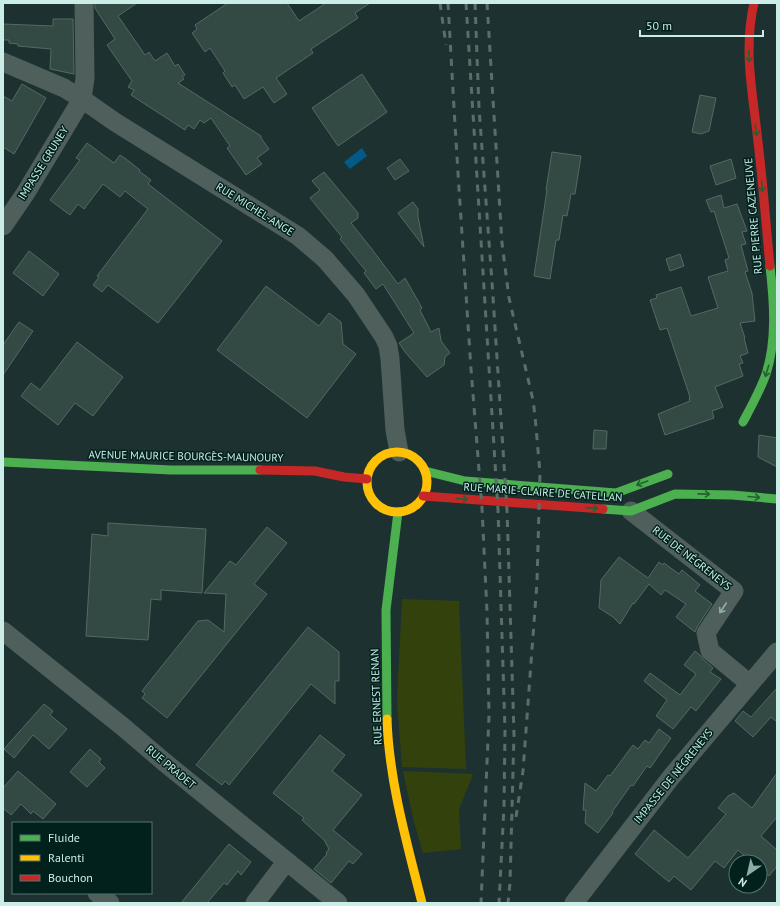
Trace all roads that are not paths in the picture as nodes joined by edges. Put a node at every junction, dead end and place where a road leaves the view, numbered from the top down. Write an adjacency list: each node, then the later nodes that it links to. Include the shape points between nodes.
1 (84, 3): 4 (street, via 85,78)
2 (754, 3): 6 (street, RUE PIERRE CAZENEUVE, one-way to 6, via 749,26 749,65 759,147 774,335 763,382)
3 (3, 62): 4 (street, RUE MICHEL-ANGE, via 64,88)
4 (82, 99): 5 (street, IMPASSE GRUNEY); 7 (street, RUE MICHEL-ANGE, via 298,236 325,259 356,295 388,346)
5 (3, 226)
6 (743, 422)
7 (399, 452): 9 (street, via 415,458); 11 (street, via 381,457 374,463)
8 (3, 462): 11 (street, AVENUE MAURICE BOURGÈS-MAUNOURY, via 171,470 314,471)
9 (425, 471): 10 (street, RUE MARIE-CLAIRE DE CATELLAN, one-way to 9, via 616,493 465,481); 12 (street, via 427,479)
10 (668, 474)
11 (367, 479): 15 (street, via 368,488 376,503 389,511)
12 (423, 496): 14 (street, RUE MARIE-CLAIRE DE CATELLAN, one-way to 14); 15 (street, via 413,507)
13 (777, 499): 14 (street, RUE MARIE-CLAIRE DE CATELLAN, one-way to 13, via 676,494)
14 (631, 510): 18 (street, RUE DE NÉGRENEYS, one-way to 18, via 734,591 706,633 710,652)
15 (398, 512): 24 (street, RUE ERNEST RENAN, via 386,610 387,730 402,825)
16 (3, 631): 19 (street, RUE PRADET)
17 (777, 652): 18 (street, IMPASSE DE NÉGRENEYS)
18 (750, 684): 25 (street, IMPASSE DE NÉGRENEYS, via 672,776)
19 (286, 862): 22 (street); 23 (street, RUE PRADET)
20 (98, 894): 21 (street)
21 (110, 903)
22 (255, 903)
23 (338, 903)
24 (422, 903)
25 (574, 903)

